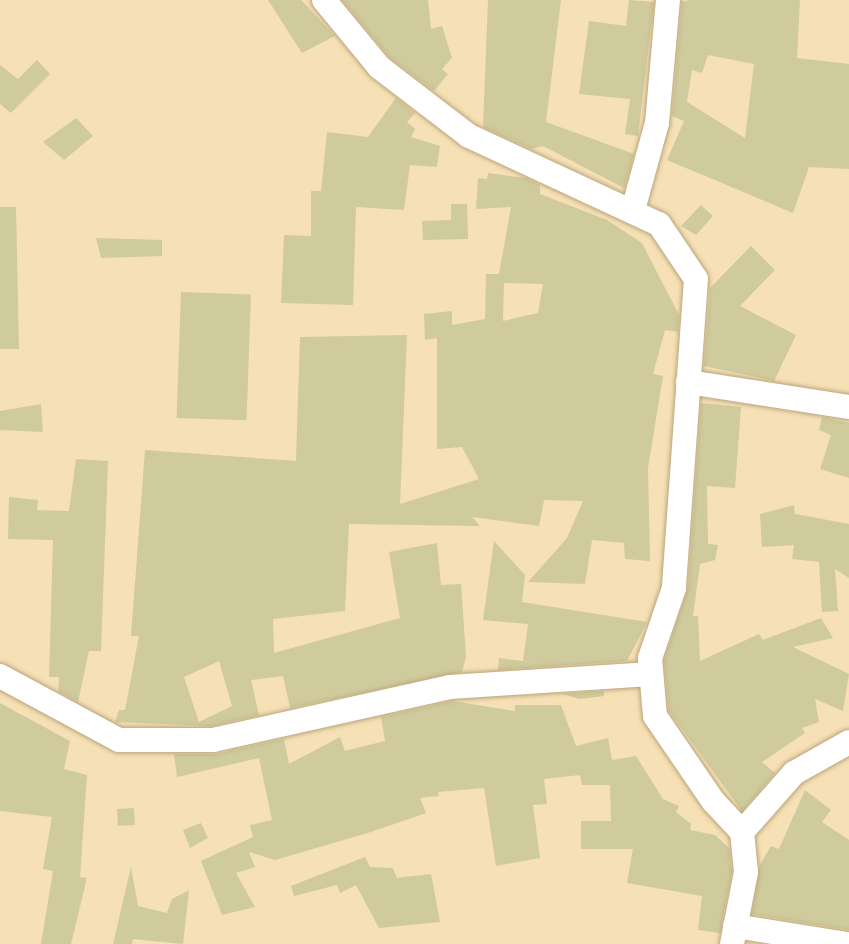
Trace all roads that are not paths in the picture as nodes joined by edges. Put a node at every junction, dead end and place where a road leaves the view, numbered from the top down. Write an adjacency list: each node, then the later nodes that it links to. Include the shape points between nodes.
1 (324, 0): 3 (street, via 379,66 469,136)
2 (668, 0): 3 (street, via 657,123)
3 (633, 210): 4 (street, via 659,224 696,279)
4 (688, 382): 5 (street); 6 (street, via 674,588 650,658)
5 (849, 407)
6 (651, 674): 7 (street, via 450,687 213,740 119,740); 9 (street, via 655,716 712,801)
7 (0, 676)
8 (849, 742): 9 (street, via 794,773)
9 (742, 832): 10 (street, via 746,872)
10 (734, 935): 11 (street)
11 (846, 944)

